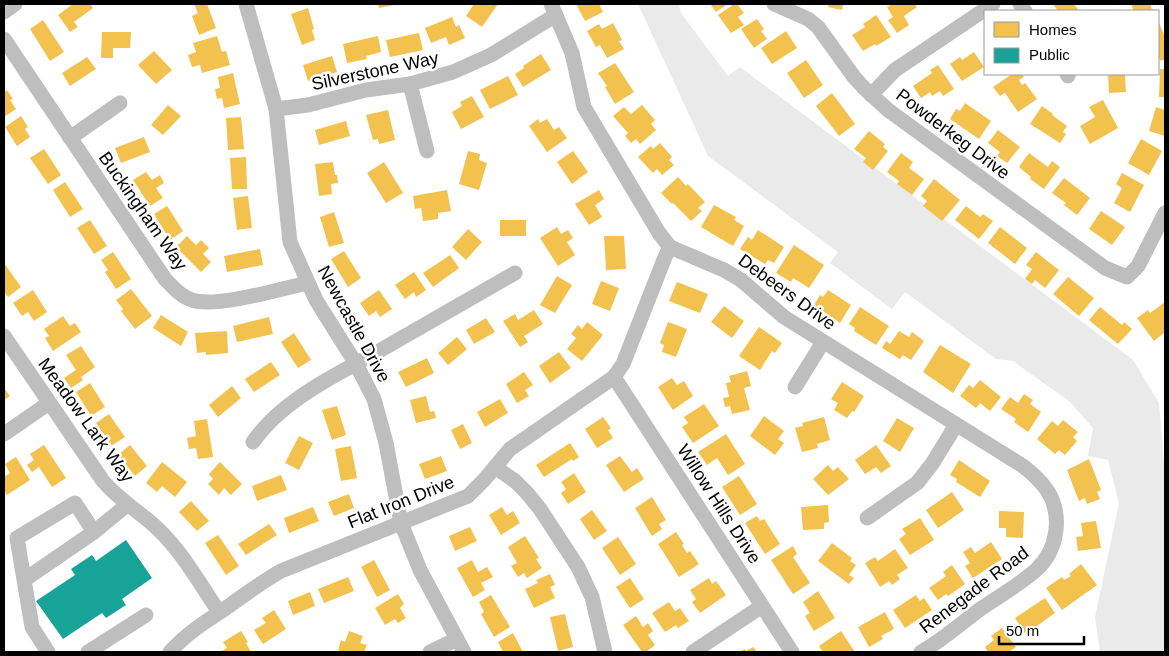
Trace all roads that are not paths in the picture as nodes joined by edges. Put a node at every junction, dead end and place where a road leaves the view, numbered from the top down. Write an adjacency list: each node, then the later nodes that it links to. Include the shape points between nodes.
1 (15, 4): 6 (street)
2 (246, 4): 11 (street, Newcastle Drive)
3 (774, 4): 9 (street, Powderkeg Drive, via 818,27 854,77)
4 (554, 9): 8 (street, Silverstone Way, via 474,63 428,81); 15 (street, via 572,53 588,115)
5 (984, 10): 9 (street, via 896,70)
6 (4, 12)
7 (4, 40): 12 (street, Buckingham Way)
8 (410, 84): 11 (street, Silverstone Way); 13 (street)
9 (871, 94): 14 (street, Powderkeg Drive, via 888,110 1105,268 1127,277 1138,266)
10 (120, 103): 12 (street)
11 (276, 109): 17 (street, Newcastle Drive, via 290,242)
12 (70, 138): 17 (street, Buckingham Way, via 165,279 184,296 191,300 215,302)
13 (427, 151)
14 (1165, 213)
15 (670, 247): 19 (street, Debeers Drive, via 741,280 776,312); 21 (street, Flat Iron Drive, via 623,364)
16 (515, 273): 20 (street)
17 (307, 282): 20 (street, Newcastle Drive)
18 (4, 336): 23 (street, Meadow Lark Way)
19 (824, 342): 22 (street); 24 (street, Debeers Drive)
20 (356, 364): 26 (street, via 278,413); 30 (street, Newcastle Drive, via 374,398 380,418)
21 (614, 377): 27 (street, Flat Iron Drive, via 510,449); 34 (street, Willow Hills Drive)
22 (795, 387)
23 (49, 403): 25 (street); 28 (street, Meadow Lark Way, via 103,481)
24 (956, 425): 29 (street, via 917,483); 31 (street, Debeers Drive, via 1037,477 1055,508)
25 (4, 434)
26 (254, 442)
27 (495, 467): 30 (street, Flat Iron Drive, via 468,496); 43 (street, via 528,493 578,567 592,597)
28 (127, 505): 32 (street); 35 (street, Meadow Lark Way, via 172,544)
29 (867, 518)
30 (402, 524): 35 (street, Flat Iron Drive, via 280,572); 37 (street, Newcastle Drive, via 420,570)
31 (1057, 526): 46 (street, Renegade Road, via 1050,549 1037,569)
32 (94, 532): 33 (street); 33 (street, via 75,504 17,538)
33 (24, 580): 38 (street, via 32,627)
34 (762, 606): 44 (street); 45 (street, Willow Hills Drive)
35 (219, 612): 40 (street, Flat Iron Drive)
36 (146, 615): 39 (street)
37 (457, 639): 41 (street); 42 (street, Newcastle Drive)
38 (48, 652)
39 (88, 652)
40 (170, 652)
41 (430, 652)
42 (464, 652)
43 (605, 652)
44 (693, 652)
45 (792, 652)
46 (921, 652)

